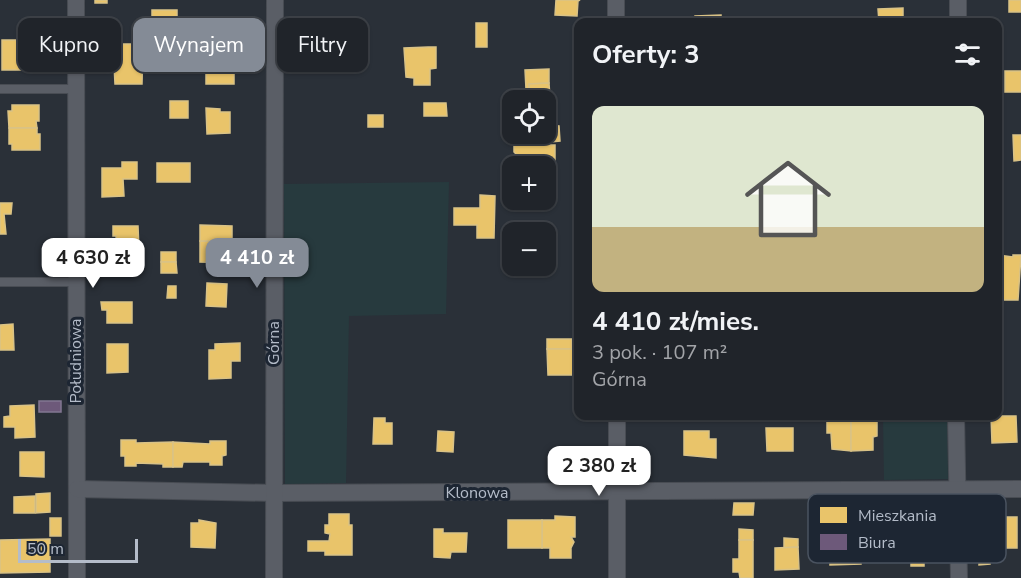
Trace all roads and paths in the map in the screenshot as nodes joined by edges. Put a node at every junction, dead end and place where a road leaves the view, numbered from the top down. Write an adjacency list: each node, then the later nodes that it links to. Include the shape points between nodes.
1 (76, 0): 8 (street, Południowa)
2 (274, 0): 17 (street, Górna)
3 (616, 0): 5 (street)
4 (958, 0): 6 (street)
5 (616, 18)
6 (958, 18)
7 (0, 89): 8 (lane)
8 (75, 89): 10 (street, Południowa)
9 (0, 282): 10 (lane)
10 (75, 282): 13 (street, Południowa)
11 (617, 420): 16 (street)
12 (956, 420): 15 (street)
13 (77, 489): 17 (street, Klonowa); 20 (street, Południowa)
14 (1021, 489): 15 (street, Klonowa)
15 (956, 490): 16 (street, Klonowa); 18 (street)
16 (617, 492): 17 (street, Klonowa); 22 (street)
17 (274, 493): 21 (street, Górna)
18 (956, 494)
19 (958, 563): 23 (street)
20 (77, 578)
21 (274, 578)
22 (617, 578)
23 (959, 578)

